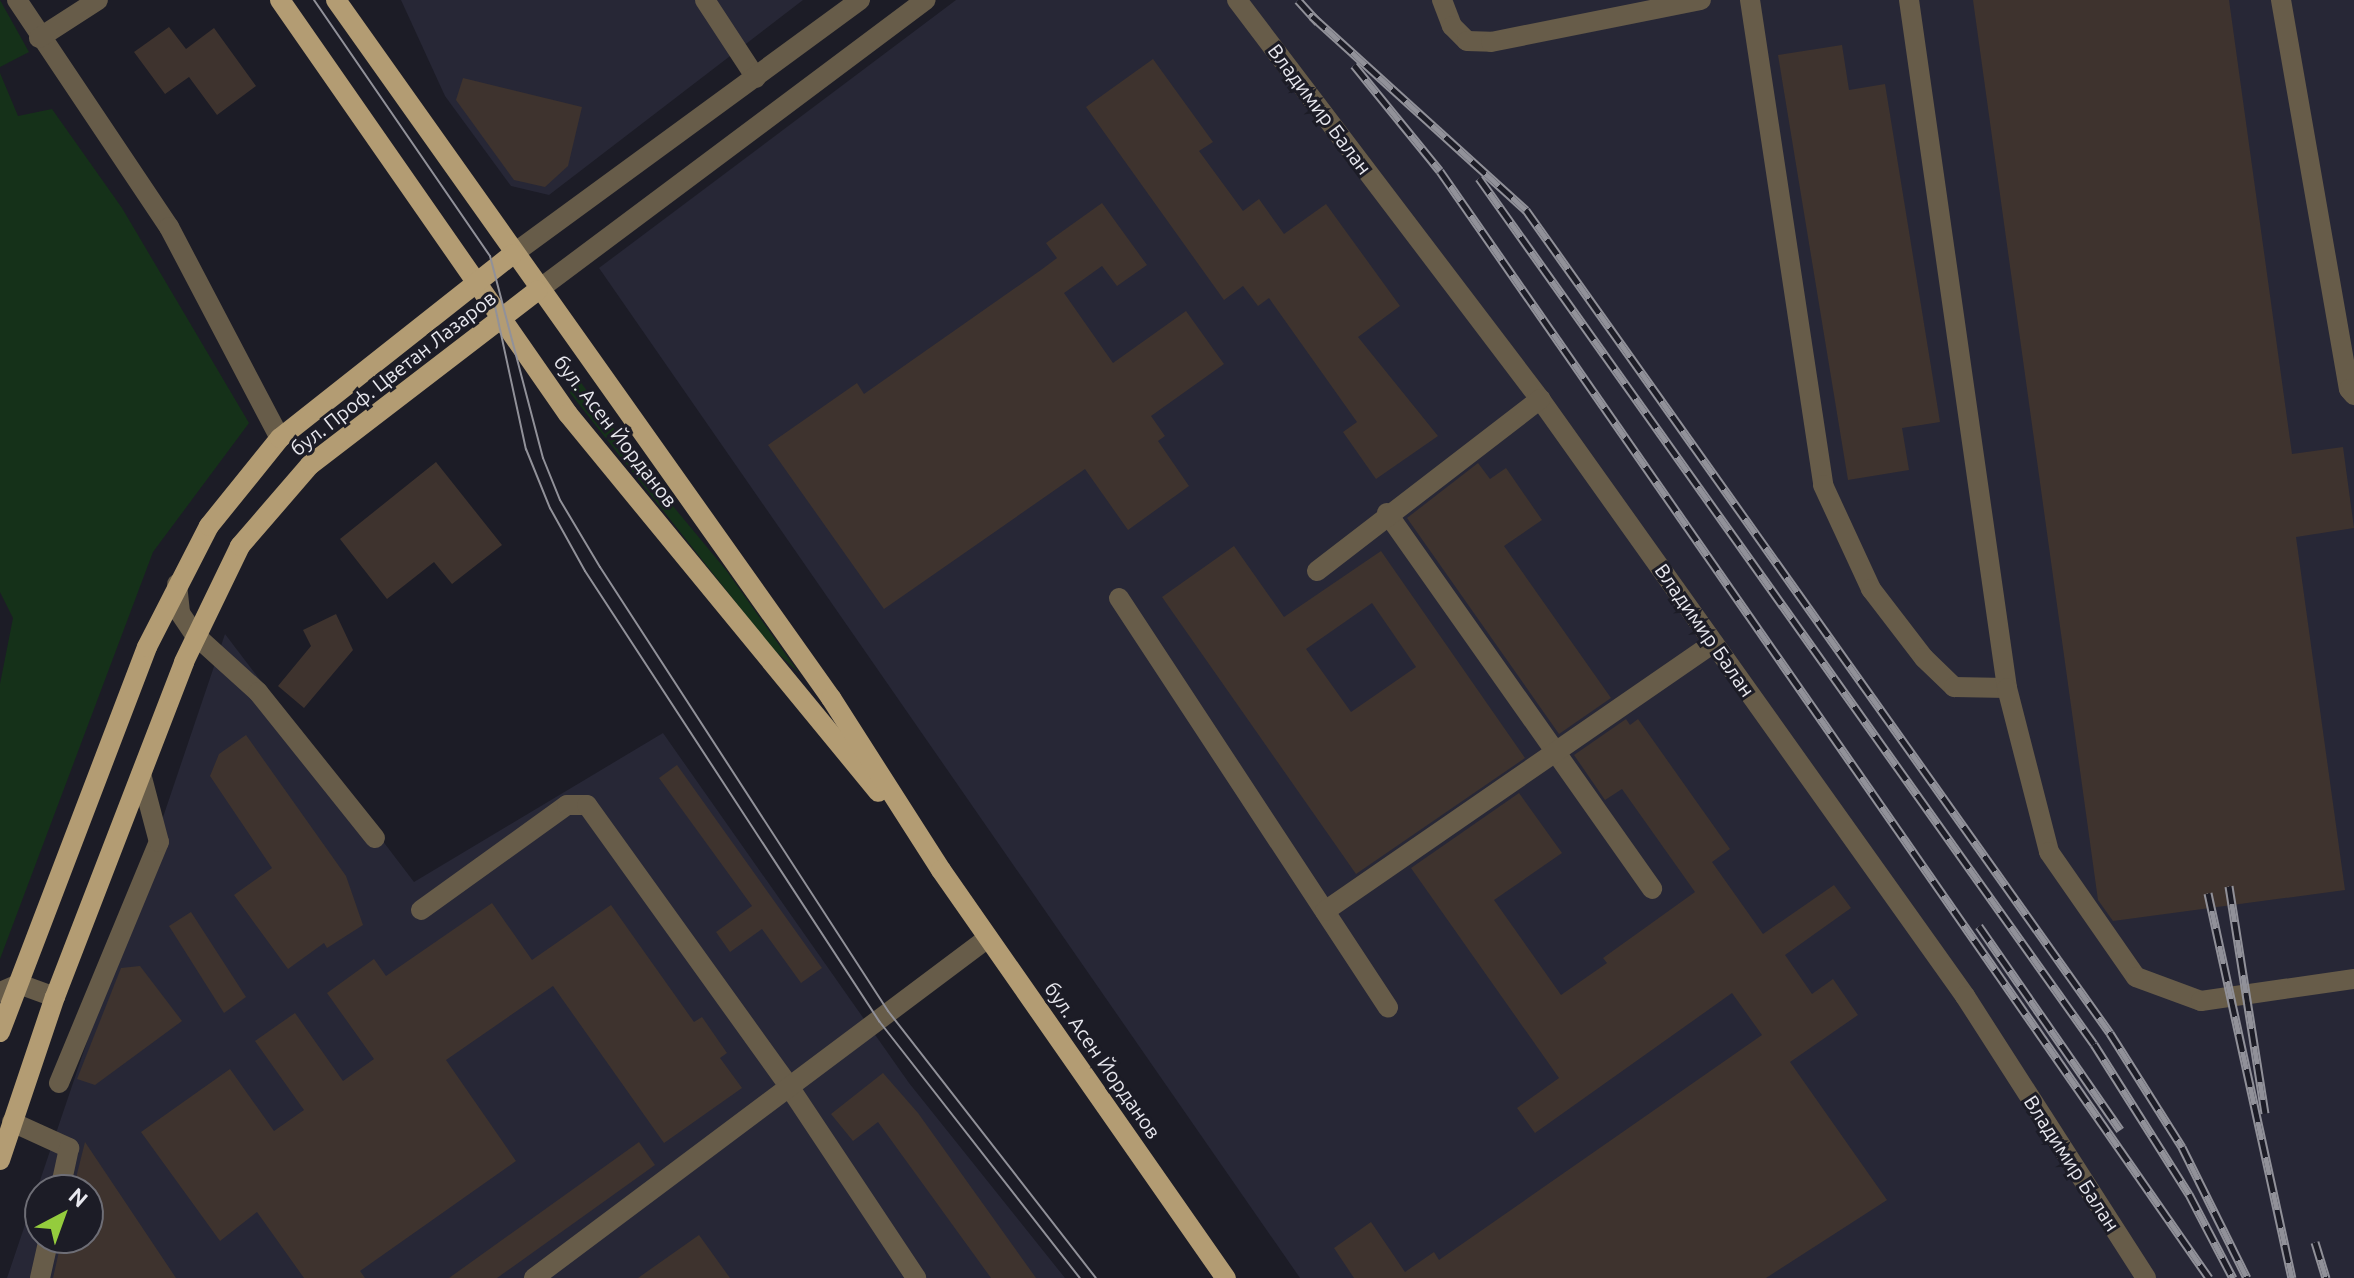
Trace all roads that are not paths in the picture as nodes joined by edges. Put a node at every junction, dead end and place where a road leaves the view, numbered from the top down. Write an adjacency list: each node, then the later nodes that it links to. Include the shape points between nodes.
1 (17, 0): 14 (street)
2 (98, 0): 14 (street)
3 (280, 0): 17 (main road, бул. Асен Йорданов)
4 (336, 0): 16 (main road, бул. Асен Йорданов)
5 (705, 0): 15 (street)
6 (860, 0): 15 (street, бул. Проф. Цветан Лазаров)
7 (925, 0): 18 (street, бул. Проф. Цветан Лазаров)
8 (1237, 0): 21 (street, Владимир Балан)
9 (1442, 0): 10 (street, via 1452,26 1467,41 1491,42)
10 (1701, 0)
11 (1750, 0): 29 (street, via 1823,485 1871,589 1924,658 1954,687)
12 (1909, 0): 29 (street)
13 (2281, 0): 20 (street)
14 (39, 38): 22 (street, via 169,227)
15 (756, 78): 16 (street, бул. Проф. Цветан Лазаров)
16 (513, 254): 17 (main road, бул. Проф. Цветан Лазаров); 18 (main road, бул. Асен Йорданов)
17 (475, 280): 19 (main road, бул. Асен Йорданов); 22 (main road, бул. Проф. Цветан Лазаров)
18 (538, 290): 19 (main road, бул. Проф. Цветан Лазаров); 33 (main road, бул. Асен Йорданов, via 831,698)
19 (501, 318): 27 (main road, бул. Проф. Цветан Лазаров, via 310,465 240,546); 33 (main road, бул. Асен Йорданов, via 568,414)
20 (2354, 395)
21 (1540, 399): 23 (street); 28 (street, Владимир Балан)
22 (280, 438): 25 (main road, бул. Проф. Цветан Лазаров, via 209,526)
23 (1387, 513): 24 (street); 30 (street)
24 (1317, 571)
25 (177, 584): 27 (street, via 180,613); 39 (main road, бул. Проф. Цветан Лазаров)
26 (1119, 598): 36 (street)
27 (195, 635): 31 (main road, бул. Проф. Цветан Лазаров); 32 (street, via 258,692)
28 (1714, 643): 30 (street); 53 (street, Владимир Балан, via 1965,996)
29 (2007, 688): 38 (street, via 2049,852 2136,977 2201,1001)
30 (1555, 752): 34 (street); 36 (street)
31 (141, 774): 40 (main road, бул. Проф. Цветан Лазаров); 43 (street, via 159,842)
32 (375, 838)
33 (941, 870): 37 (main road, бул. Асен Йорданов)
34 (1652, 889)
35 (421, 910): 44 (street, via 567,805 587,805)
36 (1325, 911): 41 (street)
37 (988, 938): 44 (street); 52 (main road, бул. Асен Йорданов)
38 (2354, 979)
39 (9, 988): 40 (street); 42 (main road, бул. Проф. Цветан Лазаров)
40 (55, 997): 45 (main road, бул. Проф. Цветан Лазаров)
41 (1388, 1008)
42 (0, 1032)
43 (59, 1083)
44 (790, 1088): 50 (street); 51 (street)
45 (12, 1122): 46 (main road, бул. Проф. Цветан Лазаров); 47 (street, via 69,1148)
46 (0, 1160)
47 (63, 1174)
48 (45, 1254): 49 (street)
49 (40, 1278)
50 (534, 1278)
51 (916, 1278)
52 (1226, 1278)
53 (2146, 1278)

